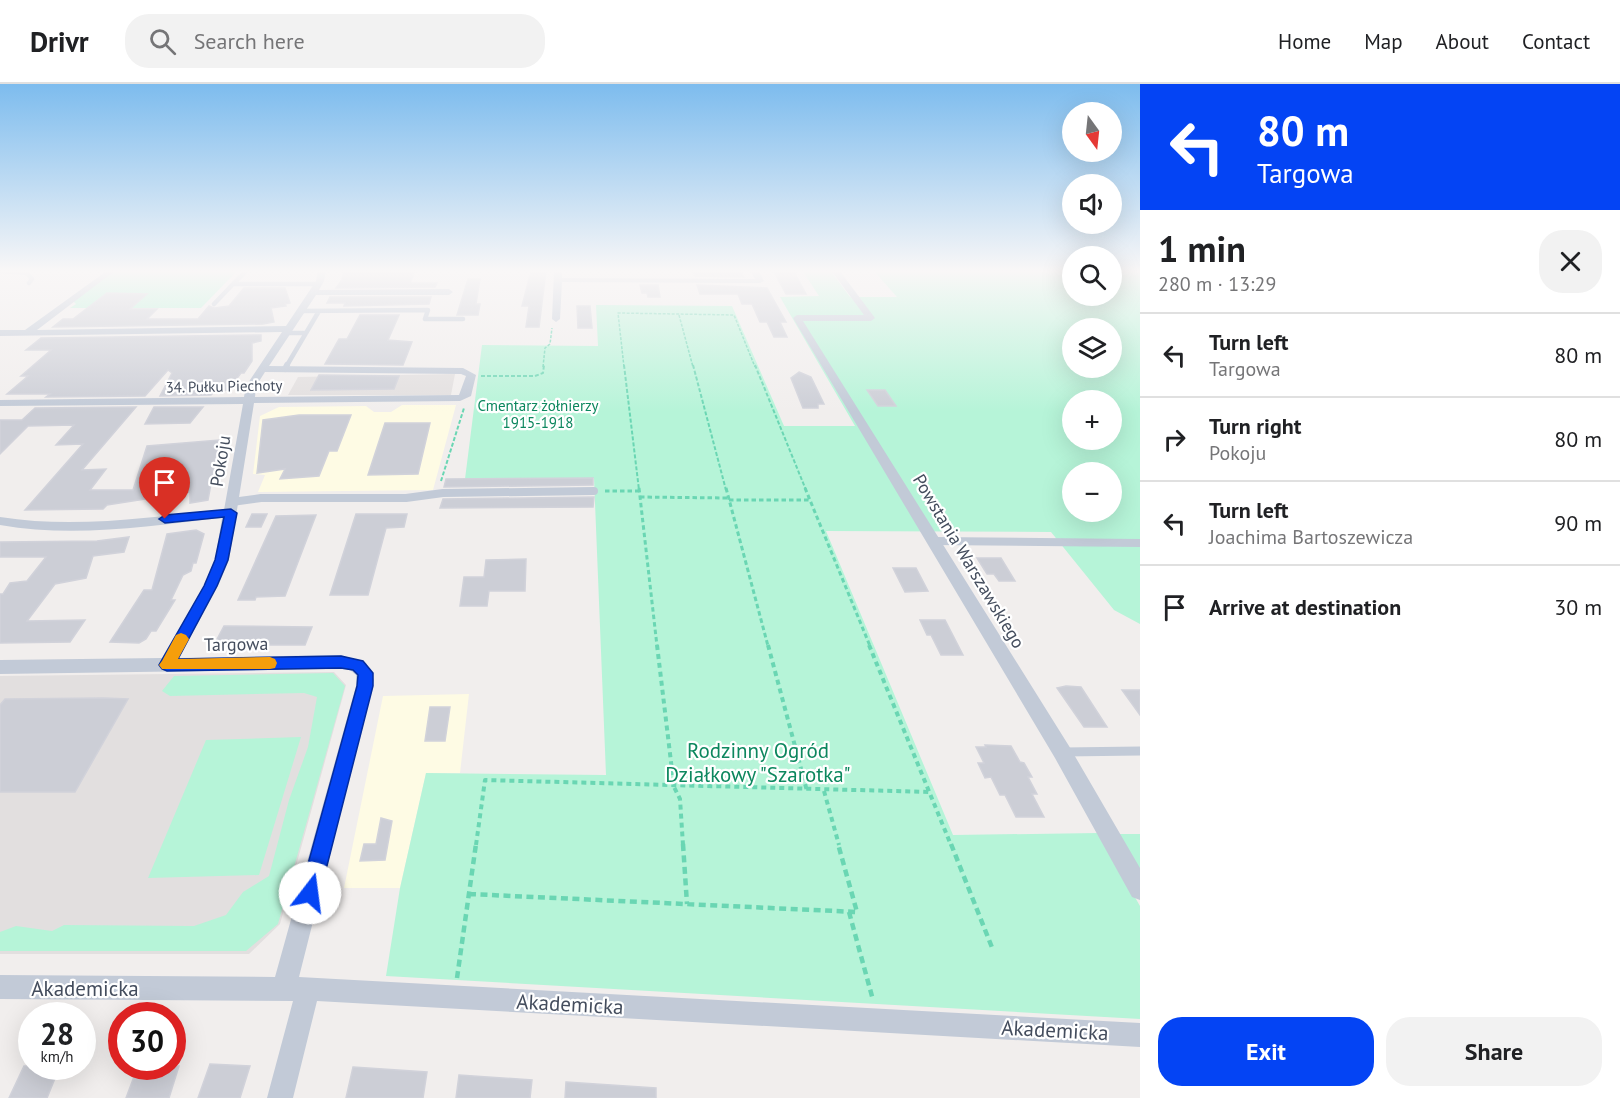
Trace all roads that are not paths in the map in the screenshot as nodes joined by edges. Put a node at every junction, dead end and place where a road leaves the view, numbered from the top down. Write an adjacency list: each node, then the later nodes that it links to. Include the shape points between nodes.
1 (48, 317): 9 (street)
2 (297, 317): 7 (street, Pokoju)
3 (315, 317): 10 (lane)
4 (426, 317): 6 (lane)
5 (870, 317): 18 (street, Powstania Warszawskiego, via 797,318)
6 (464, 319)
7 (287, 331): 9 (street); 10 (lane); 11 (street, Pokoju)
8 (0, 333): 9 (street)
9 (27, 333)
10 (306, 333): 12 (lane)
11 (261, 369): 12 (street); 13 (street, Pokoju)
12 (285, 369): 13 (street, 34. Pułku Piechoty, via 463,371 471,376 466,396 454,399)
13 (248, 401): 14 (street, 34. Pułku Piechoty); 16 (street, Pokoju)
14 (0, 403)
15 (594, 491): 16 (lane, via 406,498 261,498)
16 (231, 507): 17 (street, via 84,527); 20 (street, Pokoju, via 222,560)
17 (0, 521)
18 (934, 541): 19 (lane); 23 (street, Powstania Warszawskiego)
19 (1140, 543)
20 (167, 665): 21 (street, Targowa); 26 (street, Targowa, via 341,662 351,663 365,673)
21 (0, 667)
22 (1140, 751): 23 (lane)
23 (1062, 752): 24 (street, Powstania Warszawskiego)
24 (1140, 889)
25 (0, 987): 26 (street, Akademicka)
26 (296, 989): 27 (street, Akademicka); 28 (street)
27 (1140, 1035)
28 (280, 1098)

